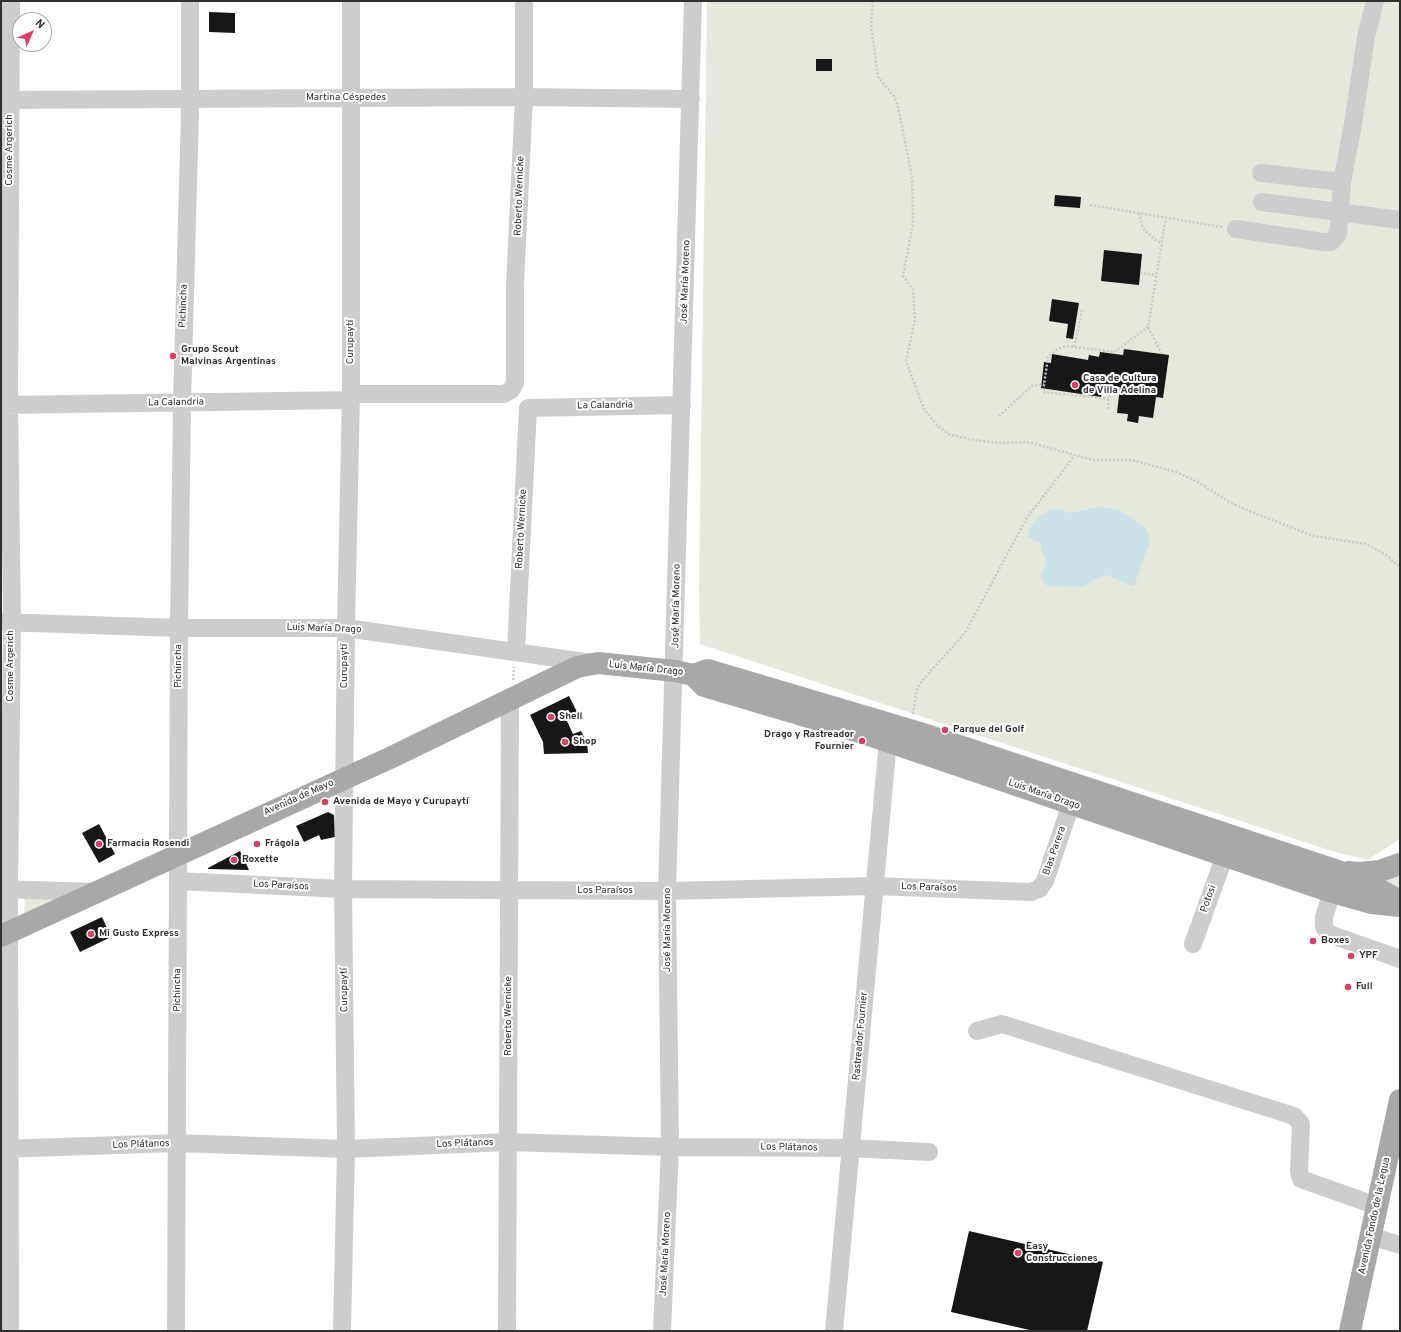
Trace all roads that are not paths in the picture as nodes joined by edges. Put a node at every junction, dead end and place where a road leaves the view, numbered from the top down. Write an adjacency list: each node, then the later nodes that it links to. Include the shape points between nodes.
1 (11, 1): 11 (street, Cosme Argerich)
2 (190, 1): 8 (street, Pichincha)
3 (351, 1): 9 (street, Curupaytí)
4 (524, 1): 7 (street, Roberto Wernicke)
5 (693, 1): 10 (street, José María Moreno)
6 (1375, 1): 13 (street, via 1366,37)
7 (524, 96): 9 (street, Martina Céspedes); 10 (street, Martina Céspedes); 18 (street, Roberto Wernicke, via 515,285 515,383)
8 (190, 99): 9 (street, Martina Céspedes); 11 (street, Martina Céspedes); 20 (street, Pichincha)
9 (351, 99): 19 (street, Curupaytí)
10 (691, 99): 22 (street, José María Moreno)
11 (6, 100): 21 (street, Cosme Argerich)
12 (1261, 173): 13 (street)
13 (1342, 182): 15 (street)
14 (1262, 202): 15 (street)
15 (1340, 212): 16 (street); 17 (street, via 1338,234 1331,242)
16 (1400, 220)
17 (1236, 229)
18 (511, 390): 19 (street, La Calandria, via 504,394)
19 (351, 397): 20 (street, La Calandria); 26 (street, Curupaytí)
20 (182, 403): 21 (street, La Calandria); 25 (street, Pichincha)
21 (5, 405): 24 (street, Cosme Argerich)
22 (682, 405): 23 (street, La Calandria); 29 (street, José María Moreno)
23 (528, 408): 27 (street, Roberto Wernicke)
24 (6, 622): 25 (street, Luis María Drago); 40 (street, Cosme Argerich)
25 (179, 628): 26 (street, Luis María Drago); 34 (street, Pichincha)
26 (346, 628): 27 (street, Luis María Drago); 32 (street, Curupaytí)
27 (516, 651): 28 (street, Luis María Drago)
28 (598, 664): 29 (main road, Luis María Drago); 30 (main road, Avenida de Mayo, via 577,667)
29 (684, 673): 31 (main road, Luis María Drago, via 704,686); 37 (main road, Luis María Drago, via 708,670 920,733); 43 (street, José María Moreno)
30 (510, 700): 32 (main road, Avenida de Mayo); 42 (street, Roberto Wernicke)
31 (888, 741): 33 (main road, Luis María Drago); 39 (street, Rastreador Fournier)
32 (345, 778): 34 (main road, Avenida de Mayo); 41 (street, Curupaytí)
33 (1071, 804): 35 (main road, Luis María Drago); 45 (street, Blas Parera, via 1045,881 1039,889)
34 (178, 853): 38 (street, Pichincha); 44 (main road, Avenida de Mayo)
35 (1225, 855): 46 (main road, Luis María Drago); 50 (street, Potosi)
36 (1400, 864): 37 (main road, via 1380,871)
37 (1338, 871): 47 (main road, Luis María Drago, via 1364,881)
38 (178, 881): 41 (street, Los Paraísos); 55 (street, Pichincha)
39 (875, 886): 43 (street, Los Paraísos); 45 (street, Los Paraísos); 57 (street, Rastreador Fournier)
40 (5, 889): 44 (street); 49 (street, Cosme Argerich)
41 (343, 889): 42 (street, Los Paraísos); 59 (street, Curupaytí)
42 (509, 891): 43 (street, Los Paraísos); 54 (street, Roberto Wernicke)
43 (667, 891): 56 (street, José María Moreno)
44 (96, 892): 49 (main road, Avenida de Mayo)
45 (1031, 892)
46 (1332, 892): 48 (main road, Luis María Drago, via 1371,903); 51 (street, via 1324,917 1324,927 1329,934)
47 (1400, 901)
48 (1400, 906)
49 (5, 934): 58 (street, Cosme Argerich)
50 (1193, 944)
51 (1400, 959)
52 (977, 1031): 61 (street, via 1002,1024 1294,1116 1301,1124 1301,1179)
53 (1400, 1100): 61 (main road, Avenida Fondo de la Legua)
54 (508, 1142): 56 (street, Los Plátanos); 59 (street, Los Plátanos); 67 (street, Roberto Wernicke)
55 (177, 1143): 58 (street, Los Plátanos); 59 (street, Los Plátanos); 65 (street, Pichincha)
56 (670, 1147): 57 (street, Los Plátanos); 68 (street, José María Moreno)
57 (850, 1148): 60 (street, Los Plátanos); 69 (street, Rastreador Fournier)
58 (5, 1149): 64 (street, Cosme Argerich)
59 (346, 1150): 66 (street, Curupaytí)
60 (929, 1152)
61 (1377, 1206): 62 (main road, Avenida Fondo de la Legua)
62 (1370, 1236): 63 (street); 70 (main road, Avenida Fondo de la Legua)
63 (1400, 1245)
64 (10, 1331)
65 (176, 1331)
66 (342, 1331)
67 (506, 1331)
68 (662, 1331)
69 (834, 1331)
70 (1350, 1331)

